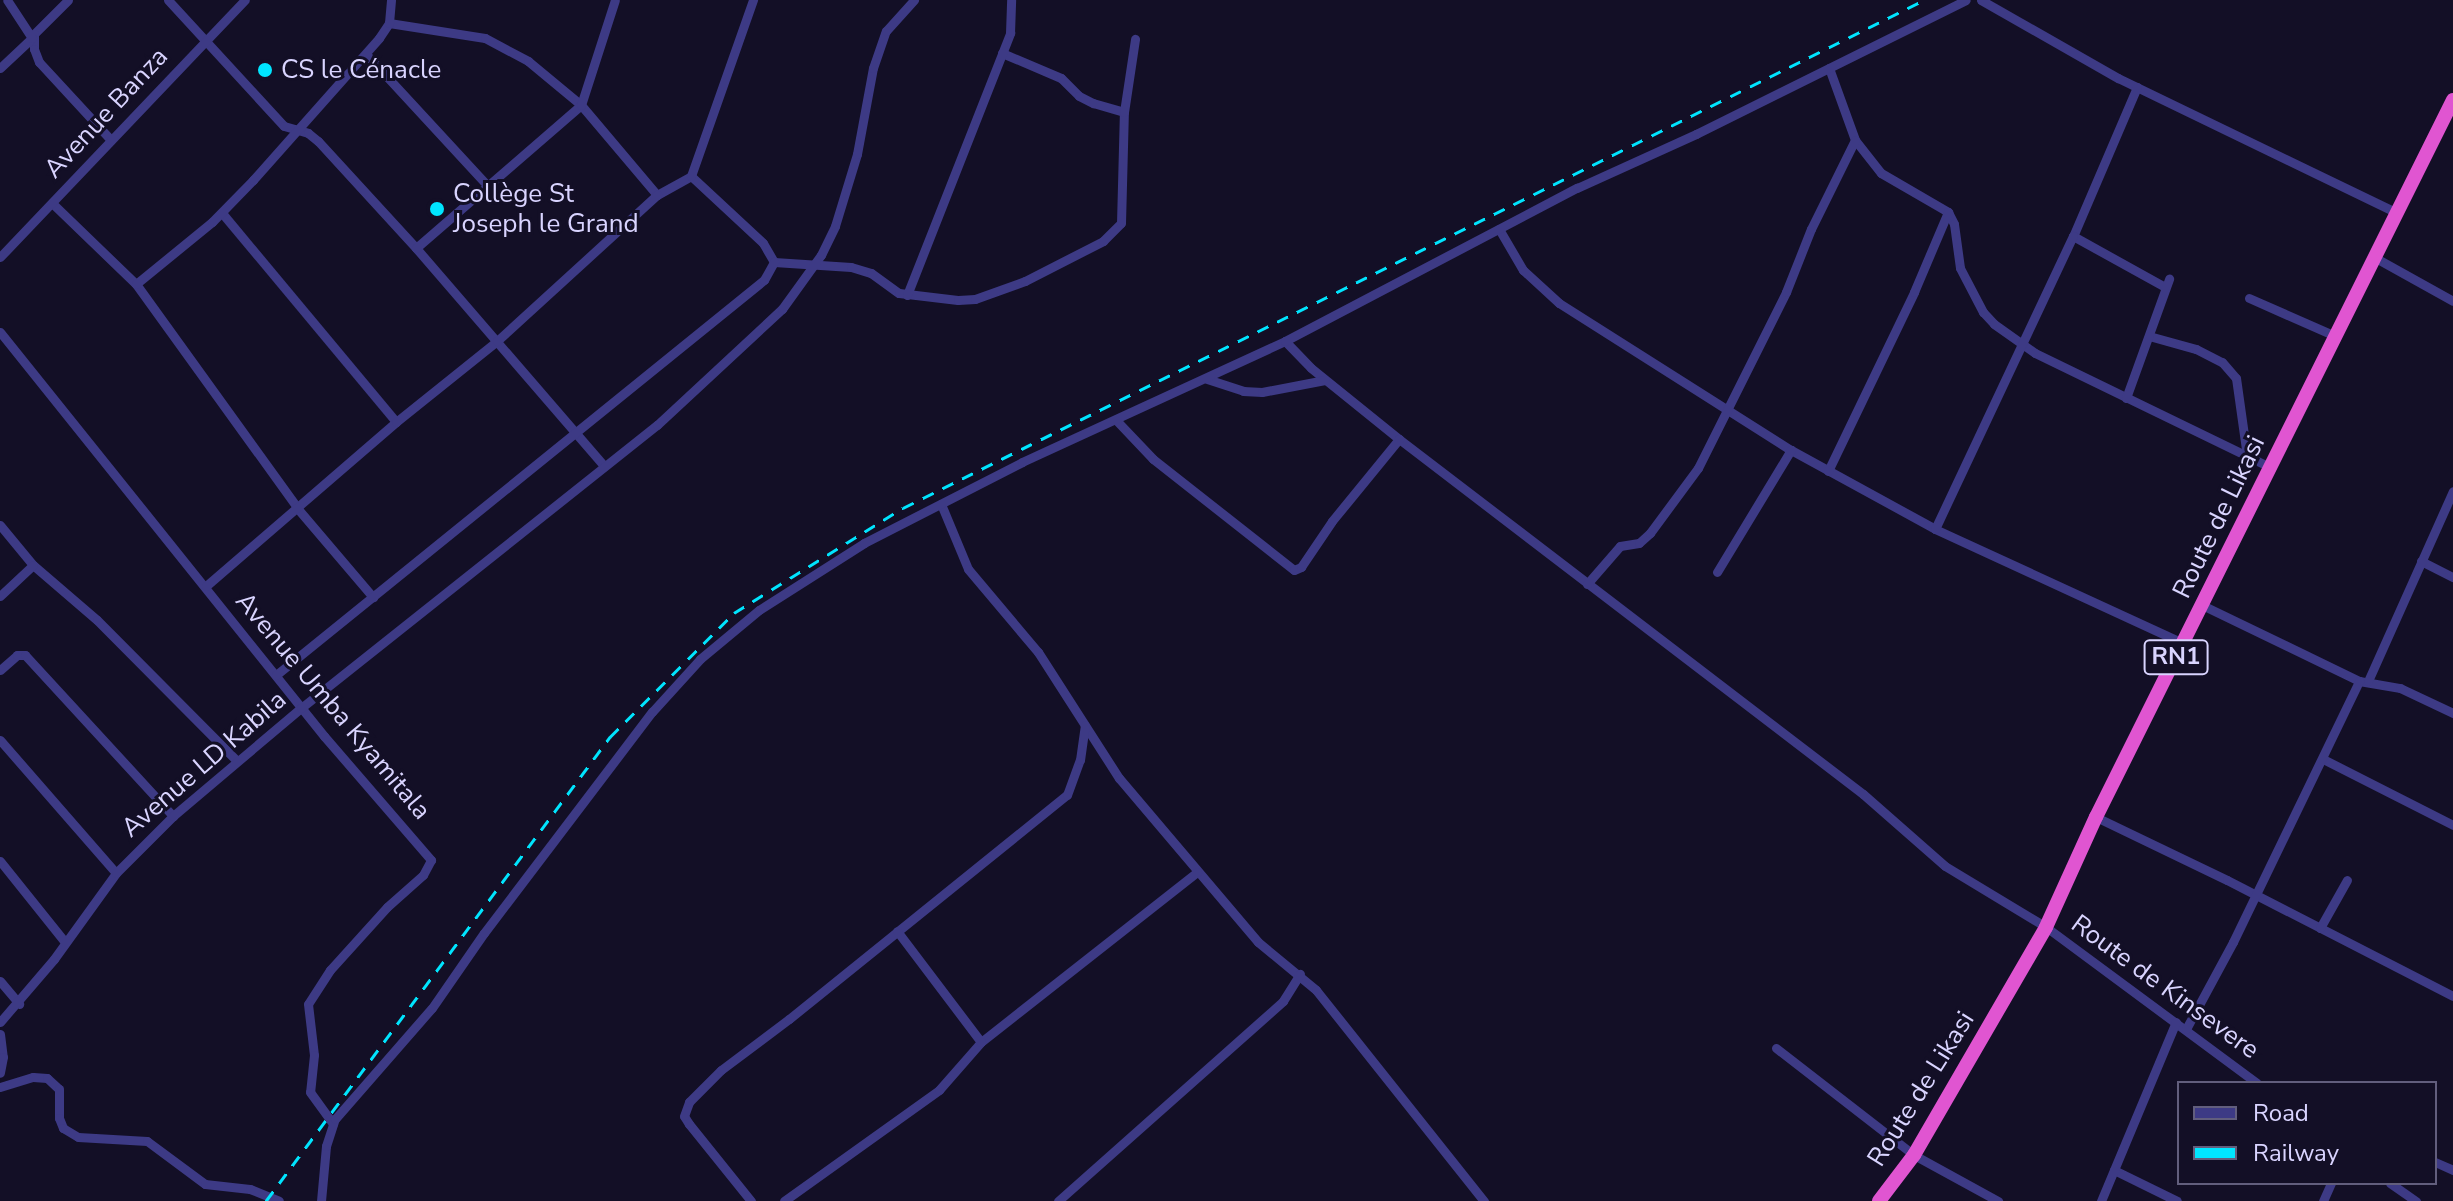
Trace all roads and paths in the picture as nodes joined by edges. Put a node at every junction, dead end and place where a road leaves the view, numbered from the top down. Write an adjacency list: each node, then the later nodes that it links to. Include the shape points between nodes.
1 (7, 0): 13 (street)
2 (68, 0): 13 (street)
3 (168, 0): 15 (street)
4 (245, 0): 15 (street, Avenue Banza)
5 (391, 0): 12 (street)
6 (615, 0): 22 (street)
7 (753, 0): 27 (street)
8 (914, 0): 40 (street, Avenue LD Kabila, via 886,31 841,211)
9 (1011, 0): 16 (street, via 1010,33)
10 (1966, 0): 19 (street)
11 (1981, 0): 20 (street)
12 (389, 23): 17 (street); 22 (street, via 500,44)
13 (32, 38): 18 (street); 25 (street, via 39,62)
14 (1135, 39): 23 (street)
15 (204, 41): 24 (street, via 284,126); 25 (street, Avenue Banza)
16 (1002, 53): 23 (street, via 1061,78 1093,103); 42 (street)
17 (366, 54): 24 (street); 28 (street)
18 (0, 68)
19 (1829, 68): 26 (street); 34 (street)
20 (2137, 87): 33 (street); 35 (street)
21 (2453, 100): 33 (highway, Route de Likasi / RN1)
22 (581, 105): 28 (street); 29 (street)
23 (1124, 112): 42 (street, via 1121,223 1103,241 1025,281 975,299)
24 (295, 130): 32 (street); 36 (street, via 318,141)
25 (111, 140): 30 (street, Avenue Banza)
26 (1855, 140): 31 (street, via 1888,179); 54 (street)
27 (691, 176): 29 (street); 39 (street, via 763,243)
28 (487, 185): 36 (street)
29 (657, 195): 48 (street)
30 (52, 203): 37 (street, Avenue Banza); 41 (street)
31 (1948, 212): 50 (street, via 1960,268 1972,294 1994,324); 63 (street)
32 (222, 213): 41 (street); 56 (street)
33 (2397, 213): 38 (highway, Route de Likasi / RN1)
34 (1499, 229): 49 (street); 54 (street, via 1523,270 1559,303)
35 (2073, 236): 46 (street, via 2167,283); 50 (street)
36 (416, 248): 48 (street)
37 (0, 257)
38 (2374, 257): 44 (street); 47 (highway, Route de Likasi / RN1)
39 (774, 262): 40 (street); 57 (street, Avenue LD Kabila, via 764,280)
40 (812, 265): 42 (street, via 862,269); 61 (street, Avenue LD Kabila, via 782,309 657,425)
41 (136, 284): 66 (street)
42 (907, 295)
43 (2249, 298): 47 (street)
44 (2453, 301)
45 (0, 332): 74 (street, Avenue Umba Kyamitala)
46 (2149, 336): 53 (street); 60 (street, via 2196,349 2222,362 2236,378)
47 (2335, 336): 62 (highway, Route de Likasi / RN1)
48 (497, 341): 56 (street); 57 (street)
49 (1285, 341): 51 (street); 52 (street, Route de Kinsevere)
50 (2021, 344): 53 (street); 68 (street)
51 (1207, 379): 52 (street, via 1262,392); 55 (street)
52 (1325, 380): 58 (street, Route de Kinsevere)
53 (2126, 398): 60 (street)
54 (1728, 410): 59 (street); 73 (street, via 1698,468 1650,533 1639,543 1620,546)
55 (1116, 420): 58 (street, via 1153,459 1294,570); 65 (street)
56 (396, 422): 66 (street)
57 (577, 433): 61 (street); 76 (street, Avenue LD Kabila)
58 (1399, 439): 73 (street, Route de Kinsevere)
59 (1791, 450): 63 (street); 71 (street)
60 (2247, 456): 62 (street)
61 (604, 466): 82 (street, Avenue LD Kabila)
62 (2270, 467): 77 (highway, Route de Likasi / RN1)
63 (1828, 471): 68 (street)
64 (2453, 491): 69 (street)
65 (941, 504): 84 (street, via 968,569 1015,621); 113 (street, via 802,581 700,659 632,736 432,1008)
66 (298, 509): 74 (street); 76 (street)
67 (0, 525): 70 (street)
68 (1935, 529): 78 (street)
69 (2421, 561): 72 (street); 81 (street)
70 (33, 565): 75 (street); 87 (street, via 97,620)
71 (1717, 572)
72 (2453, 577)
73 (1587, 584): 96 (street, Route de Kinsevere, via 1863,794 1945,866)
74 (206, 586): 80 (street, Avenue Umba Kyamitala)
75 (0, 596)
76 (373, 597): 80 (street, Avenue LD Kabila)
77 (2202, 605): 78 (highway, Route de Likasi / RN1); 81 (street)
78 (2183, 643): 89 (highway, Route de Likasi / RN1)
79 (0, 670): 88 (street, via 17,655 25,655)
80 (276, 675): 82 (street, Avenue Umba Kyamitala)
81 (2363, 681): 83 (street, via 2400,688); 86 (street)
82 (301, 708): 87 (street, Avenue LD Kabila); 113 (street, Avenue Umba Kyamitala, via 431,860 423,875 333,966 308,1004 314,1055 310,1092)
83 (2453, 713)
84 (1085, 725): 92 (street, via 1119,778); 98 (street, via 1067,795)
85 (0, 740): 93 (street)
86 (2323, 759): 90 (street); 95 (street)
87 (236, 760): 88 (street, Avenue LD Kabila)
88 (173, 816): 93 (street, Avenue LD Kabila)
89 (2096, 817): 95 (street); 96 (highway, Route de Likasi / RN1)
90 (2453, 825)
91 (0, 861): 99 (street)
92 (1197, 872): 100 (street, via 1258,942); 108 (street)
93 (116, 873): 99 (street, Avenue LD Kabila)
94 (2347, 880): 97 (street)
95 (2255, 896): 97 (street); 106 (street)
96 (2046, 927): 105 (street, Route de Kinsevere); 114 (highway, Route de Likasi / RN1)
97 (2320, 928): 102 (street)
98 (897, 931): 108 (street); 119 (street, via 721,1070 685,1109 689,1124)
99 (65, 942): 103 (street, Avenue LD Kabila)
100 (1300, 974): 121 (street, via 1283,1001); 122 (street)
101 (0, 981): 103 (street)
102 (2453, 996)
103 (19, 1004): 104 (street, Avenue LD Kabila)
104 (0, 1022)
105 (2176, 1022): 106 (street, Route de Kinsevere); 115 (street)
106 (2186, 1029): 111 (street, Route de Kinsevere)
107 (0, 1034): 110 (street)
108 (981, 1042): 120 (street, via 939,1090)
109 (1776, 1048): 114 (street)
110 (0, 1073)
111 (2254, 1081)
112 (0, 1087): 117 (street, via 47,1078 59,1089 59,1118 68,1132 89,1139 147,1141 205,1184 250,1189)
113 (333, 1124): 118 (street)
114 (1914, 1155): 123 (highway, Route de Likasi / RN1); 124 (street)
115 (2114, 1170): 125 (street); 126 (street)
116 (2393, 1185): 127 (street)
117 (279, 1201)
118 (321, 1201)
119 (751, 1201)
120 (784, 1201)
121 (1058, 1201)
122 (1484, 1201)
123 (1879, 1201)
124 (1998, 1201)
125 (2101, 1201)
126 (2177, 1201)
127 (2416, 1201)

